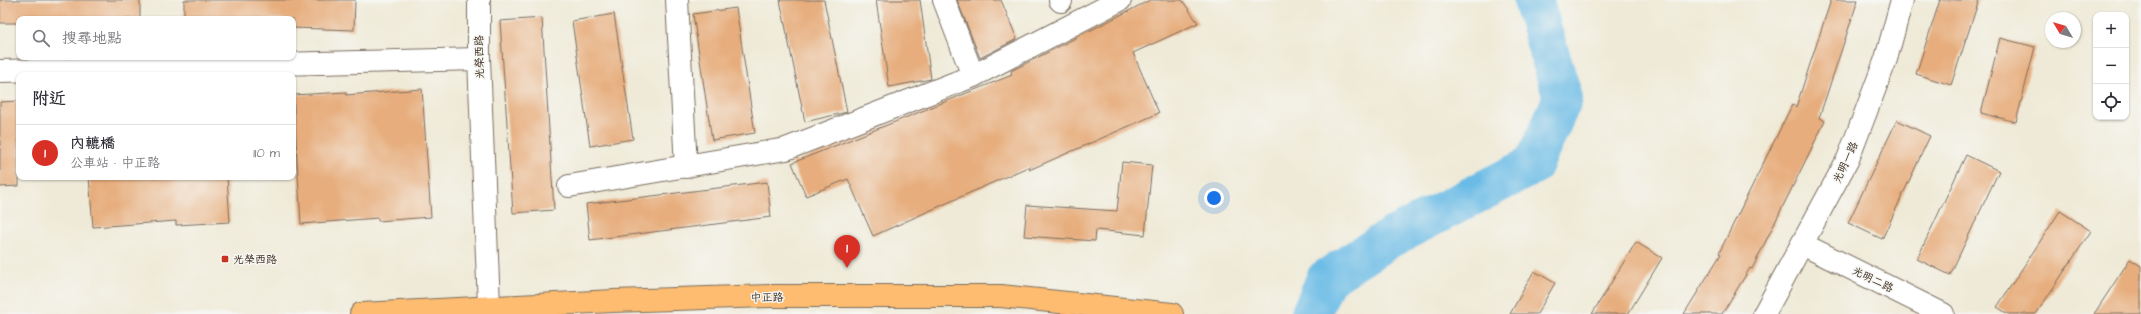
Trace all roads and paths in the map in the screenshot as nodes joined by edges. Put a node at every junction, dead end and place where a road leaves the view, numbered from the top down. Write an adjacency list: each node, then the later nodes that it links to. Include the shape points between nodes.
1 (479, 0): 6 (street, 光榮西路)
2 (677, 0): 9 (street)
3 (944, 0): 8 (street)
4 (1120, 0): 8 (street)
5 (1902, 0): 11 (street, 光明一路, via 1886,59 1848,159)
6 (479, 59): 7 (street); 12 (street, 光榮西路)
7 (0, 71)
8 (974, 76): 9 (street, via 786,149)
9 (686, 167): 10 (street)
10 (569, 186)
11 (1802, 244): 15 (street, 光明一路); 16 (street, 光明二路)
12 (489, 306): 13 (main road, 中正路); 14 (main road, 中正路, via 770,296 1002,296)
13 (361, 314)
14 (1172, 314)
15 (1764, 314)
16 (1943, 314)

